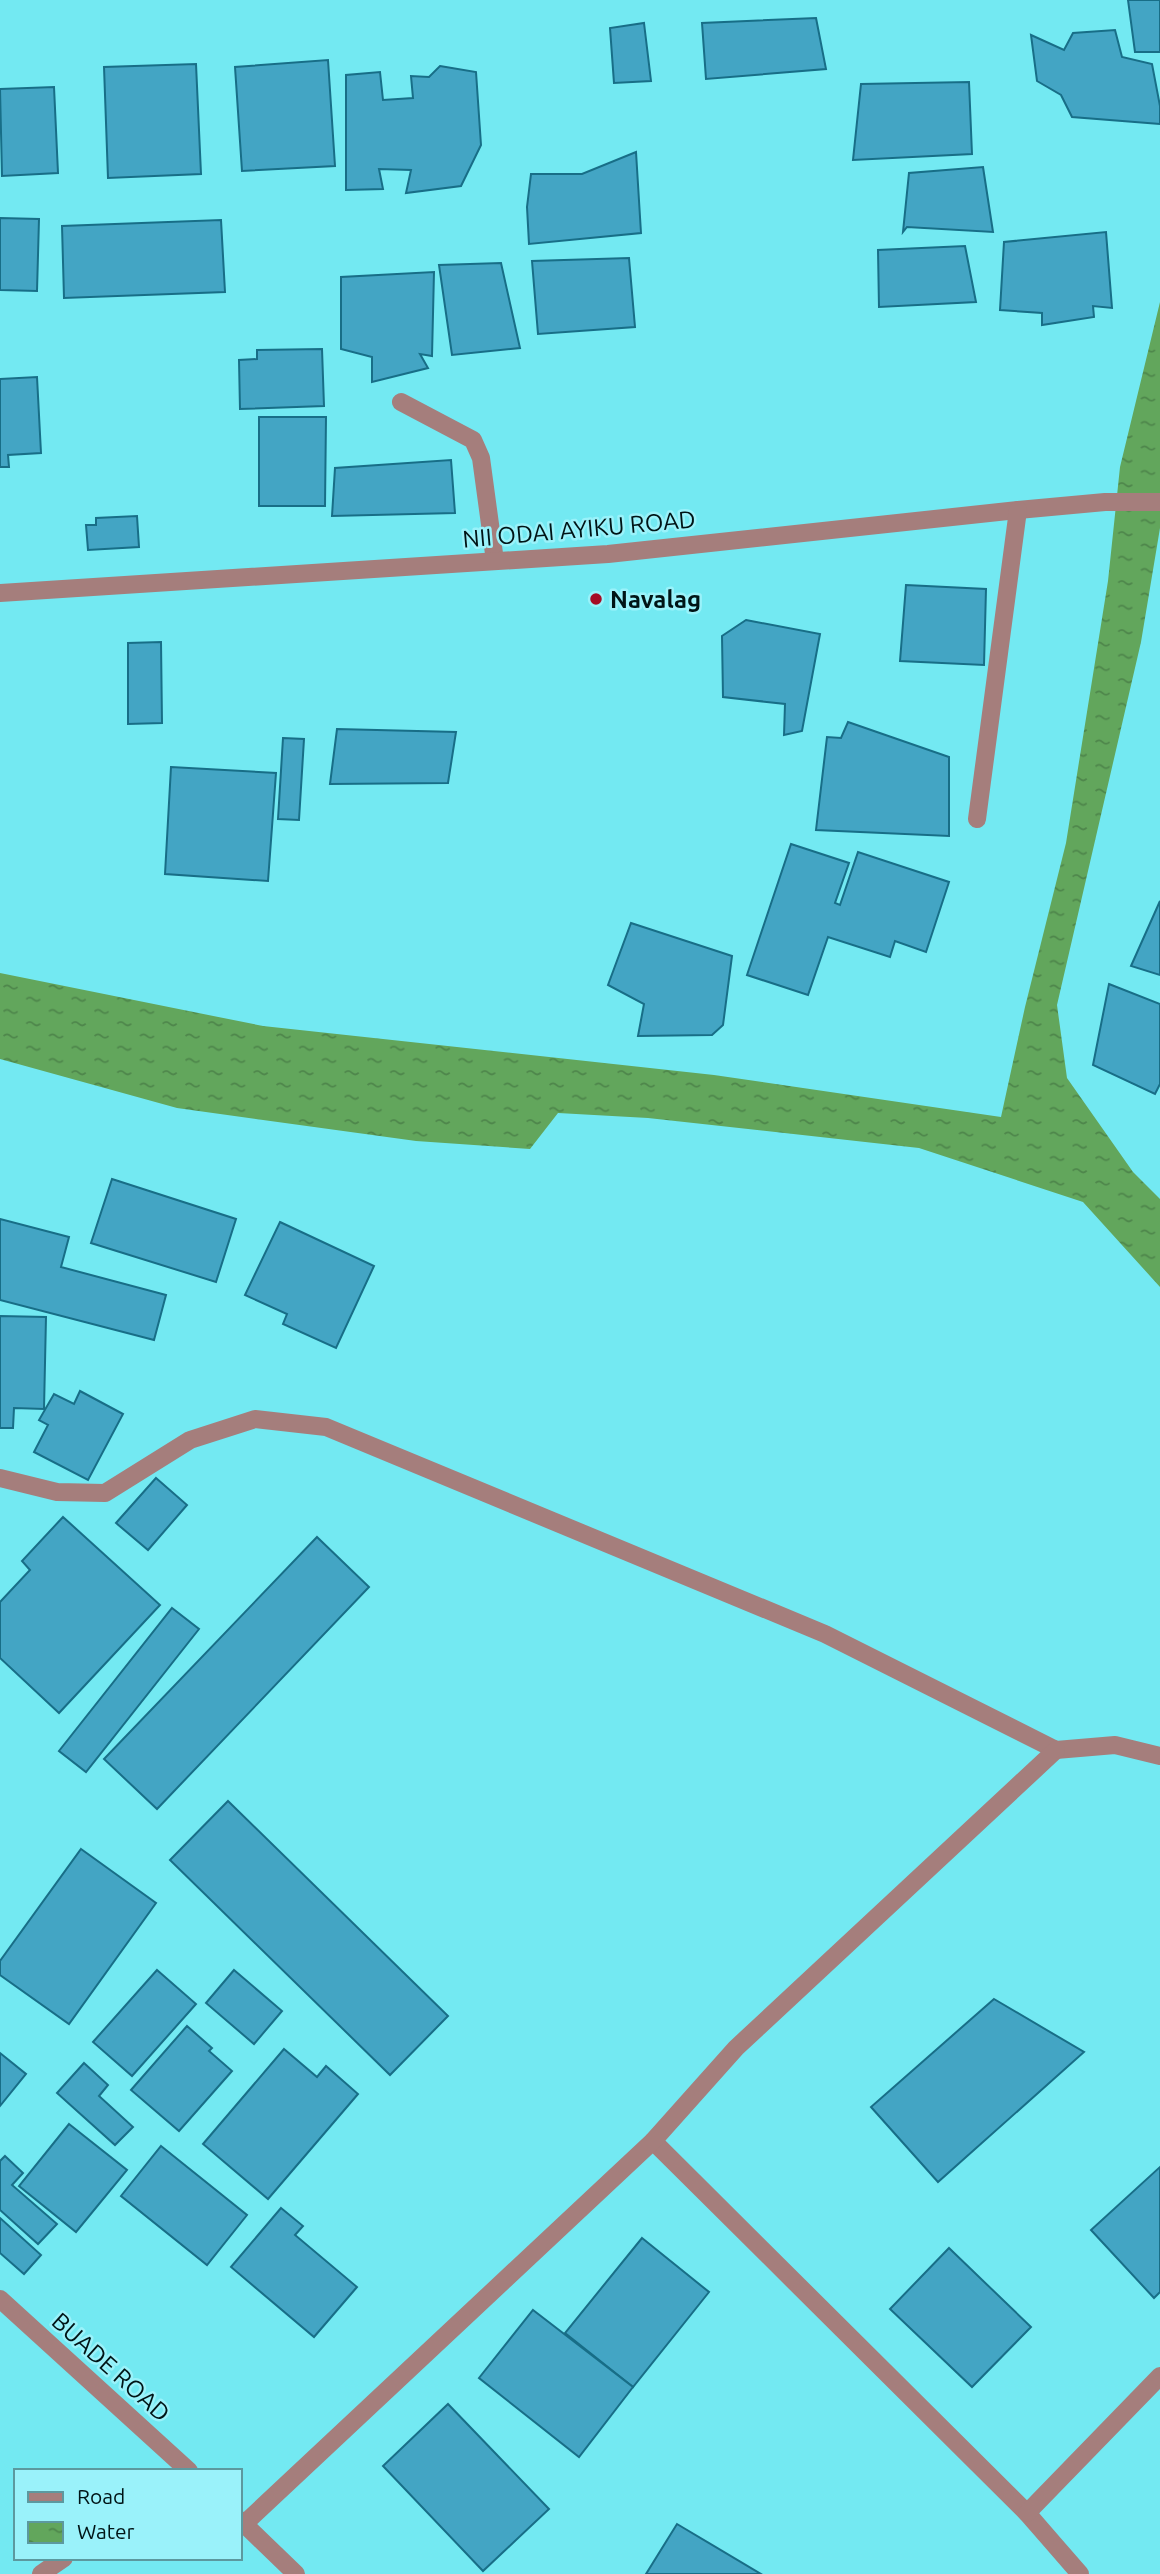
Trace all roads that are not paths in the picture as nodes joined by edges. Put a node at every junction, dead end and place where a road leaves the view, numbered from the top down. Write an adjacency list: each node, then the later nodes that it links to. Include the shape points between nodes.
1 (401, 402): 4 (street, via 473,440 481,458)
2 (1160, 502): 3 (street, NII ODAI AYIKU ROAD)
3 (1018, 510): 4 (street, NII ODAI AYIKU ROAD, via 608,554); 6 (street)
4 (495, 561): 5 (street, NII ODAI AYIKU ROAD)
5 (0, 593)
6 (978, 819)
7 (0, 1478): 8 (street, via 57,1492 105,1493 190,1440 255,1419 326,1427 825,1634)
8 (1056, 1750): 9 (street, via 1115,1745); 10 (street, via 736,2048)
9 (1160, 1756)
10 (653, 2141): 14 (street); 15 (street)
11 (0, 2299): 13 (street, BUADE ROAD)
12 (1160, 2376): 14 (street)
13 (187, 2469)
14 (1027, 2513): 19 (street)
15 (242, 2522): 18 (street)
16 (61, 2560): 17 (street)
17 (41, 2574)
18 (296, 2574)
19 (1080, 2574)

